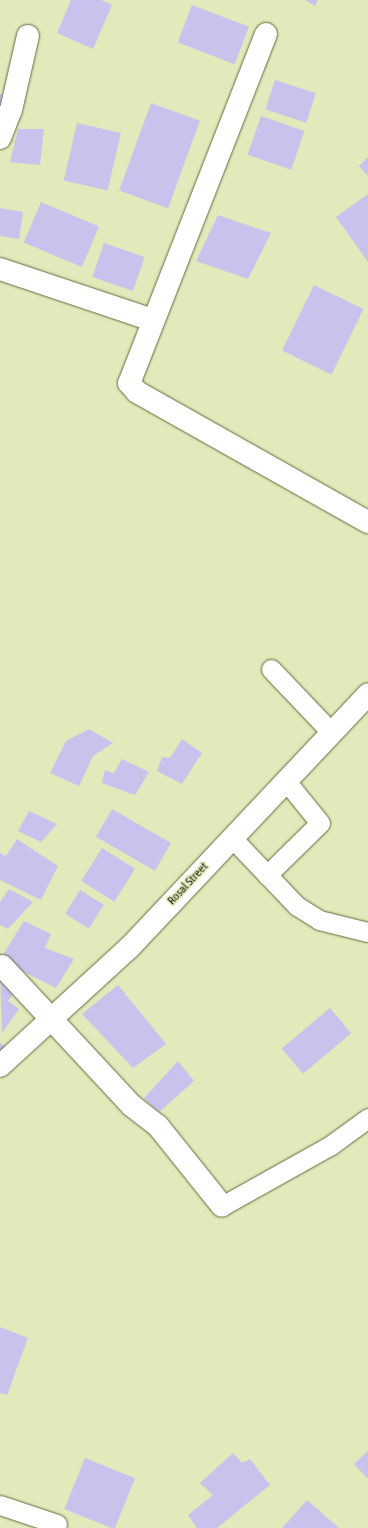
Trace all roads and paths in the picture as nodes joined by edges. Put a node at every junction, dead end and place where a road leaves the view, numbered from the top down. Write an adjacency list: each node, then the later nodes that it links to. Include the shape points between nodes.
1 (266, 34): 5 (street)
2 (28, 36): 3 (street, via 11,110)
3 (0, 138)
4 (0, 269): 5 (street)
5 (152, 320): 6 (street, via 129,376 132,388)
6 (368, 522)
7 (271, 669): 9 (lane)
8 (368, 694): 9 (street, Rosal Street)
9 (331, 732): 10 (street, Rosal Street)
10 (286, 781): 11 (street, Rosal Street); 12 (lane, via 320,823)
11 (232, 838): 12 (lane); 15 (street, Rosal Street, via 130,947)
12 (267, 875): 13 (lane, via 297,906 319,920)
13 (368, 932)
14 (2, 966): 15 (street)
15 (54, 1019): 16 (street, Rosal Street); 18 (street, via 131,1105 158,1126)
16 (0, 1066)
17 (368, 1118): 18 (lane, via 331,1145)
18 (222, 1206)
19 (0, 1505): 20 (lane)
20 (57, 1524)

